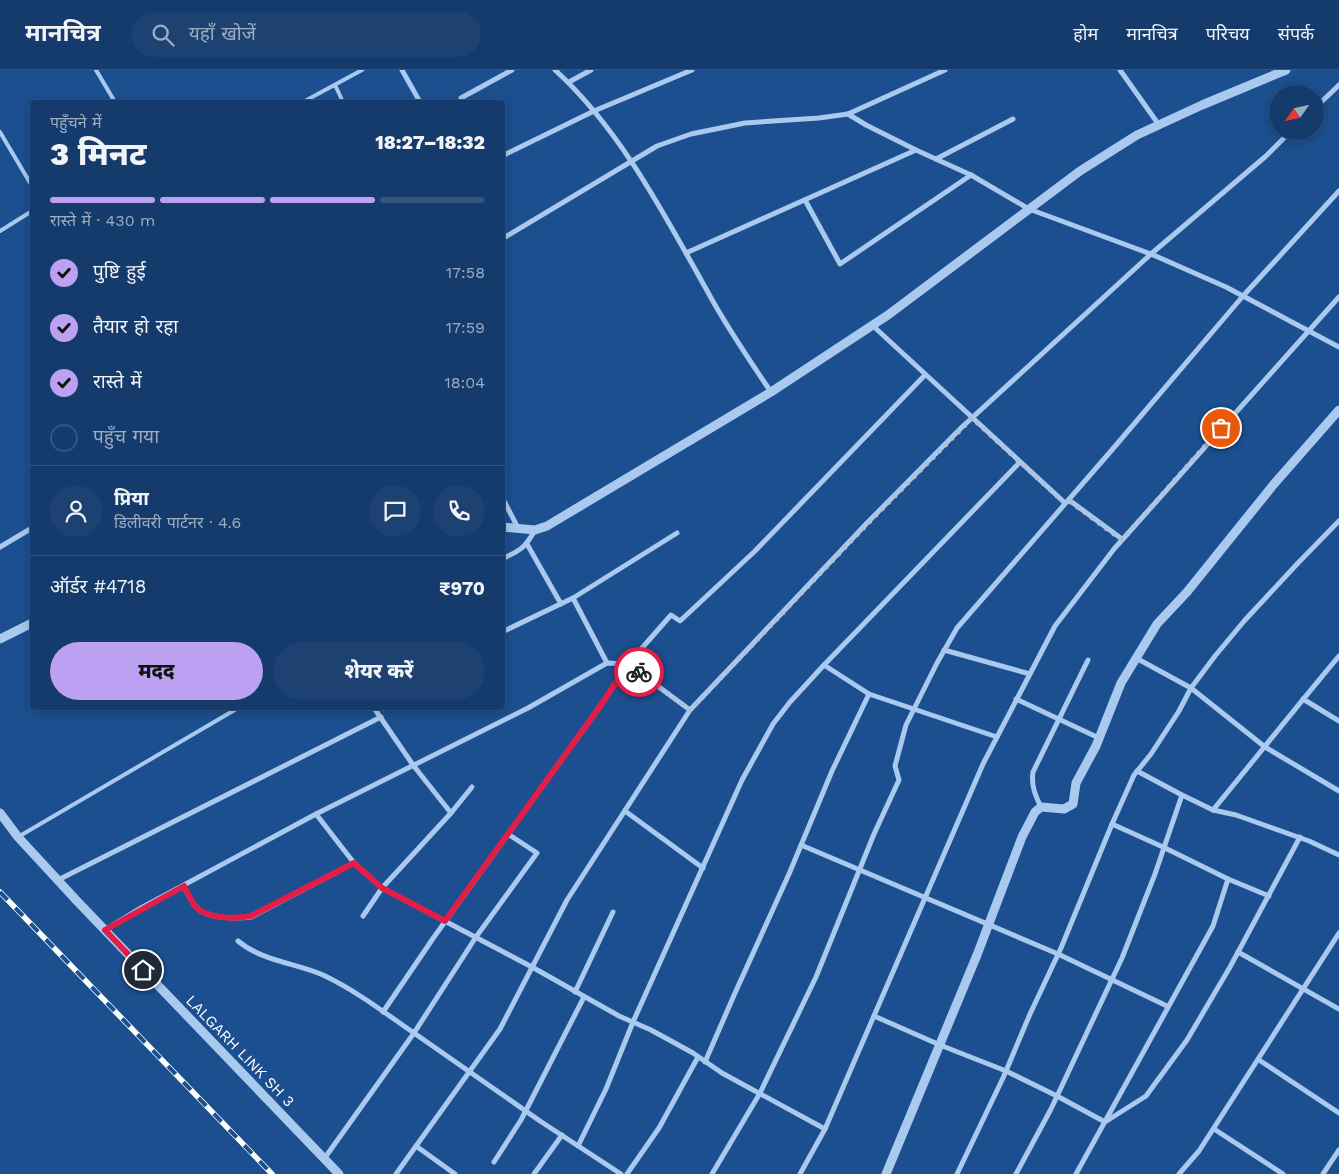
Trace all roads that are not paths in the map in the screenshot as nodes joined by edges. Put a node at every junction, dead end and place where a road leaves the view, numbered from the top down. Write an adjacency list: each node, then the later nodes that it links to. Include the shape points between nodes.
1 (96, 70): 16 (lane)
2 (362, 70): 13 (lane)
3 (402, 70): 19 (street)
4 (512, 70): 14 (street)
5 (555, 70): 11 (street)
6 (590, 70): 11 (street)
7 (692, 70): 20 (street)
8 (945, 70): 21 (street)
9 (1120, 70): 23 (street)
10 (1286, 70): 23 (street)
11 (569, 82): 20 (street)
12 (1339, 85): 15 (street)
13 (335, 86): 17 (lane); 18 (lane)
14 (461, 98)
15 (1324, 99)
16 (114, 100)
17 (307, 100)
18 (342, 100)
19 (419, 100)
20 (594, 111): 27 (street); 29 (street)
21 (848, 114): 26 (street); 29 (street, via 745,123 690,134 657,146)
22 (1013, 119): 28 (street)
23 (1159, 125): 34 (street, via 1137,135)
24 (0, 132): 31 (lane)
25 (1282, 140): 39 (street)
26 (916, 150): 28 (street); 33 (street)
27 (505, 155)
28 (936, 159): 30 (street)
29 (630, 161): 37 (street); 38 (street)
30 (971, 175): 33 (street, via 840,264); 34 (street)
31 (30, 183)
32 (1339, 191): 40 (street)
33 (806, 200): 38 (street)
34 (1029, 209): 39 (street); 42 (street)
35 (30, 211): 36 (lane)
36 (0, 231)
37 (505, 237)
38 (686, 253): 46 (street)
39 (1151, 254): 40 (street); 48 (street)
40 (1243, 296): 43 (street); 50 (street)
41 (1339, 297): 43 (street)
42 (872, 325): 45 (street); 46 (street)
43 (1309, 330): 44 (street); 58 (street)
44 (1339, 347)
45 (925, 375): 48 (street); 72 (street, via 755,552 680,621 671,615)
46 (771, 392): 56 (street, via 547,526)
47 (1339, 410): 69 (street, via 1158,624)
48 (972, 418): 49 (street); 82 (street)
49 (1020, 462): 50 (street); 73 (street)
50 (1067, 502): 58 (street); 67 (street, via 957,628)
51 (505, 504): 54 (street)
52 (1339, 521): 75 (street, via 1245,620)
53 (505, 527): 54 (street)
54 (518, 528): 56 (street)
55 (30, 529): 60 (street)
56 (535, 530): 59 (street)
57 (677, 533): 62 (street)
58 (1122, 540): 74 (street, via 1055,626)
59 (527, 544): 61 (street); 63 (street)
60 (0, 547)
61 (505, 558)
62 (573, 598): 63 (street); 71 (street)
63 (562, 604): 65 (street)
64 (30, 625): 66 (street)
65 (505, 631)
66 (0, 639)
67 (944, 650): 74 (street); 79 (street)
68 (1339, 656): 78 (street)
69 (1136, 658): 75 (street); 87 (street, via 1121,683)
70 (1088, 660): 84 (street)
71 (607, 663): 72 (street); 89 (street, via 528,708)
72 (628, 664): 82 (street); 101 (street)
73 (824, 665): 76 (street); 108 (street, via 773,724 742,780)
74 (1030, 674): 77 (street)
75 (1191, 688): 88 (street); 90 (street)
76 (869, 694): 79 (street); 104 (street)
77 (1016, 699): 84 (street); 86 (street)
78 (1303, 699): 85 (street); 88 (street)
79 (914, 709): 86 (street); 109 (street, via 906,725 895,766 899,780)
80 (235, 710): 102 (lane)
81 (376, 710): 83 (street)
82 (690, 710): 96 (street)
83 (381, 717): 89 (street); 111 (street)
84 (1059, 719): 87 (street); 94 (street, via 1033,772 1034,791)
85 (1339, 721)
86 (997, 737): 115 (street, via 982,764)
87 (1099, 738): 94 (street, via 1076,782 1073,804 1064,809)
88 (1265, 747): 92 (street); 95 (street)
89 (414, 765): 98 (street); 99 (street)
90 (1137, 771): 93 (street); 100 (street)
91 (472, 787): 98 (street)
92 (1339, 791)
93 (1182, 796): 95 (street); 105 (street)
94 (1041, 807): 119 (street, via 1022,837)
95 (1213, 810): 103 (street)
96 (626, 811): 108 (street); 126 (street, via 567,900)
97 (0, 813): 102 (street, LALGARH LINK SH 3)
98 (451, 813): 113 (street)
99 (316, 814): 107 (street); 112 (street)
100 (1112, 824): 105 (street); 125 (street)
101 (508, 834): 118 (street); 122 (street, via 537,853)
102 (18, 837): 111 (street, LALGARH LINK SH 3)
103 (1300, 837): 106 (street); 114 (street)
104 (801, 845): 109 (street); 140 (street)
105 (1164, 847): 110 (street); 127 (street)
106 (1339, 856)
107 (354, 863): 112 (street, via 251,916 241,918 208,914 196,908); 113 (street)
108 (702, 868): 135 (street)
109 (860, 869): 115 (street); 143 (street, via 816,977)
110 (1228, 879): 114 (street); 131 (street, via 1213,926)
111 (58, 880): 120 (street, LALGARH LINK SH 3)
112 (184, 886): 120 (street)
113 (382, 888): 117 (street); 118 (street)
114 (1268, 896): 124 (street)
115 (924, 898): 119 (street); 134 (street)
116 (613, 912): 129 (street)
117 (363, 916)
118 (445, 921): 122 (street); 133 (street)
119 (989, 924): 125 (street); 137 (street)
120 (105, 930): 154 (street, LALGARH LINK SH 3)
121 (1339, 933): 128 (street)
122 (476, 937): 126 (street); 136 (street)
123 (238, 941): 133 (street, via 254,952 323,975)
124 (1238, 952): 128 (street); 147 (street, via 1187,1040 1146,1096)
125 (1058, 954): 127 (street); 141 (street)
126 (532, 967): 129 (street); 142 (street, via 500,1029)
127 (1112, 979): 131 (street); 144 (street)
128 (1303, 988): 132 (street); 139 (street)
129 (575, 992): 130 (street)
130 (584, 997): 135 (street); 145 (street)
131 (1168, 1006): 147 (street)
132 (1339, 1009)
133 (383, 1012): 136 (street)
134 (874, 1016): 137 (street); 148 (street)
135 (633, 1022): 138 (street); 152 (street)
136 (414, 1033): 142 (street); 154 (street)
137 (940, 1045): 141 (street); 164 (street)
138 (698, 1057): 140 (street); 161 (street, via 660,1128)
139 (1259, 1060): 146 (street); 149 (street)
140 (705, 1062): 143 (street)
141 (1006, 1070): 144 (street); 165 (street)
142 (470, 1072): 145 (street); 151 (street)
143 (760, 1093): 148 (street); 162 (street)
144 (1058, 1096): 147 (street); 166 (street)
145 (526, 1111): 150 (street); 155 (street)
146 (1339, 1113)
147 (1105, 1122): 167 (street)
148 (825, 1129): 163 (street)
149 (1214, 1129): 168 (street); 169 (street)
150 (562, 1136): 152 (street); 159 (street)
151 (416, 1146): 157 (street); 158 (street)
152 (578, 1146): 160 (street)
153 (1339, 1150): 170 (street)
154 (324, 1159): 156 (street, LALGARH LINK SH 3)
155 (494, 1162)
156 (339, 1174)
157 (396, 1174)
158 (455, 1174)
159 (534, 1174)
160 (621, 1174)
161 (627, 1174)
162 (712, 1174)
163 (800, 1174)
164 (886, 1174)
165 (957, 1174)
166 (1016, 1174)
167 (1076, 1174)
168 (1179, 1174)
169 (1283, 1174)
170 (1323, 1174)

